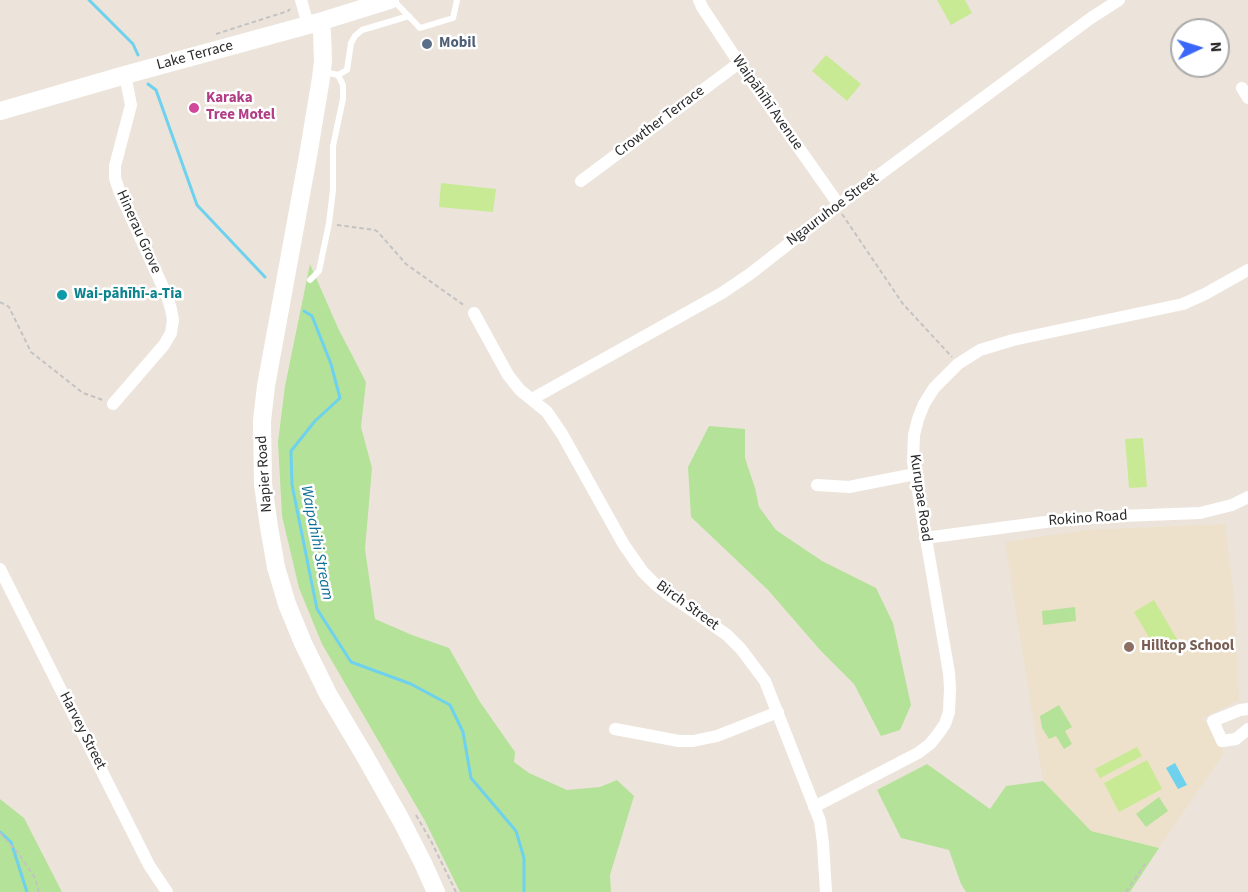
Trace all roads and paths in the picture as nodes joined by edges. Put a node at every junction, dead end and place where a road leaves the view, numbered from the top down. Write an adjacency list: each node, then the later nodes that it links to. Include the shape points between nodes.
1 (301, 0): 7 (street)
2 (391, 0): 6 (lane); 7 (main road, Lake Terrace)
3 (458, 0): 6 (lane, via 453,18 420,28)
4 (699, 0): 8 (street, Waipāhīhī Avenue)
5 (1119, 0): 13 (street, Ngauruhoe Street)
6 (409, 16): 9 (lane, via 362,30 351,43 347,70)
7 (313, 23): 9 (main road, Napier Road, via 322,32 323,61); 10 (main road, Lake Terrace)
8 (739, 63): 12 (street, Crowther Terrace); 13 (street, Waipāhīhī Avenue)
9 (330, 73): 14 (lane, via 344,85 333,146); 37 (main road, Napier Road, via 308,156 266,387 262,462 268,527 287,604 303,643 401,820)
10 (125, 75): 11 (main road, Lake Terrace); 21 (street, Hinerau Grove, via 131,105 115,166 116,178 167,297 172,320 171,333 164,345)
11 (0, 111)
12 (581, 181)
13 (838, 206): 19 (path, via 903,304); 20 (street, Ngauruhoe Street, via 722,293)
14 (328, 224): 16 (lane, via 320,271); 18 (path, via 375,230 406,264)
15 (1248, 270): 19 (street, Kurupae Road, via 1183,304 1013,340 980,350)
16 (310, 280)
17 (0, 302): 21 (path, via 9,307 31,352 83,393)
18 (474, 313): 20 (street, Birch Street, via 508,375)
19 (958, 364): 22 (street, Kurupae Road, via 934,388 918,419 913,448)
20 (532, 399): 28 (street, Birch Street, via 562,434 638,566 655,584 741,649 765,681)
21 (113, 404)
22 (915, 474): 23 (street, via 849,488); 25 (street, Kurupae Road)
23 (817, 485)
24 (1248, 497): 25 (street, Rokino Road, via 1200,513 1088,517)
25 (925, 538): 31 (street, Kurupae Road, via 950,680 945,724 918,753)
26 (0, 569): 36 (street, Harvey Street, via 149,866)
27 (1248, 709): 30 (street, via 1213,721 1222,741 1236,739)
28 (778, 712): 29 (street, via 717,736 693,741); 31 (street, Birch Street)
29 (615, 729)
30 (1248, 729)
31 (814, 807): 39 (street, Birch Street, via 820,821)
32 (413, 811): 38 (path)
33 (0, 833): 35 (path, via 35,878)
34 (1145, 864): 40 (path)
35 (39, 892)
36 (167, 892)
37 (436, 892)
38 (456, 892)
39 (826, 892)
40 (1126, 892)

